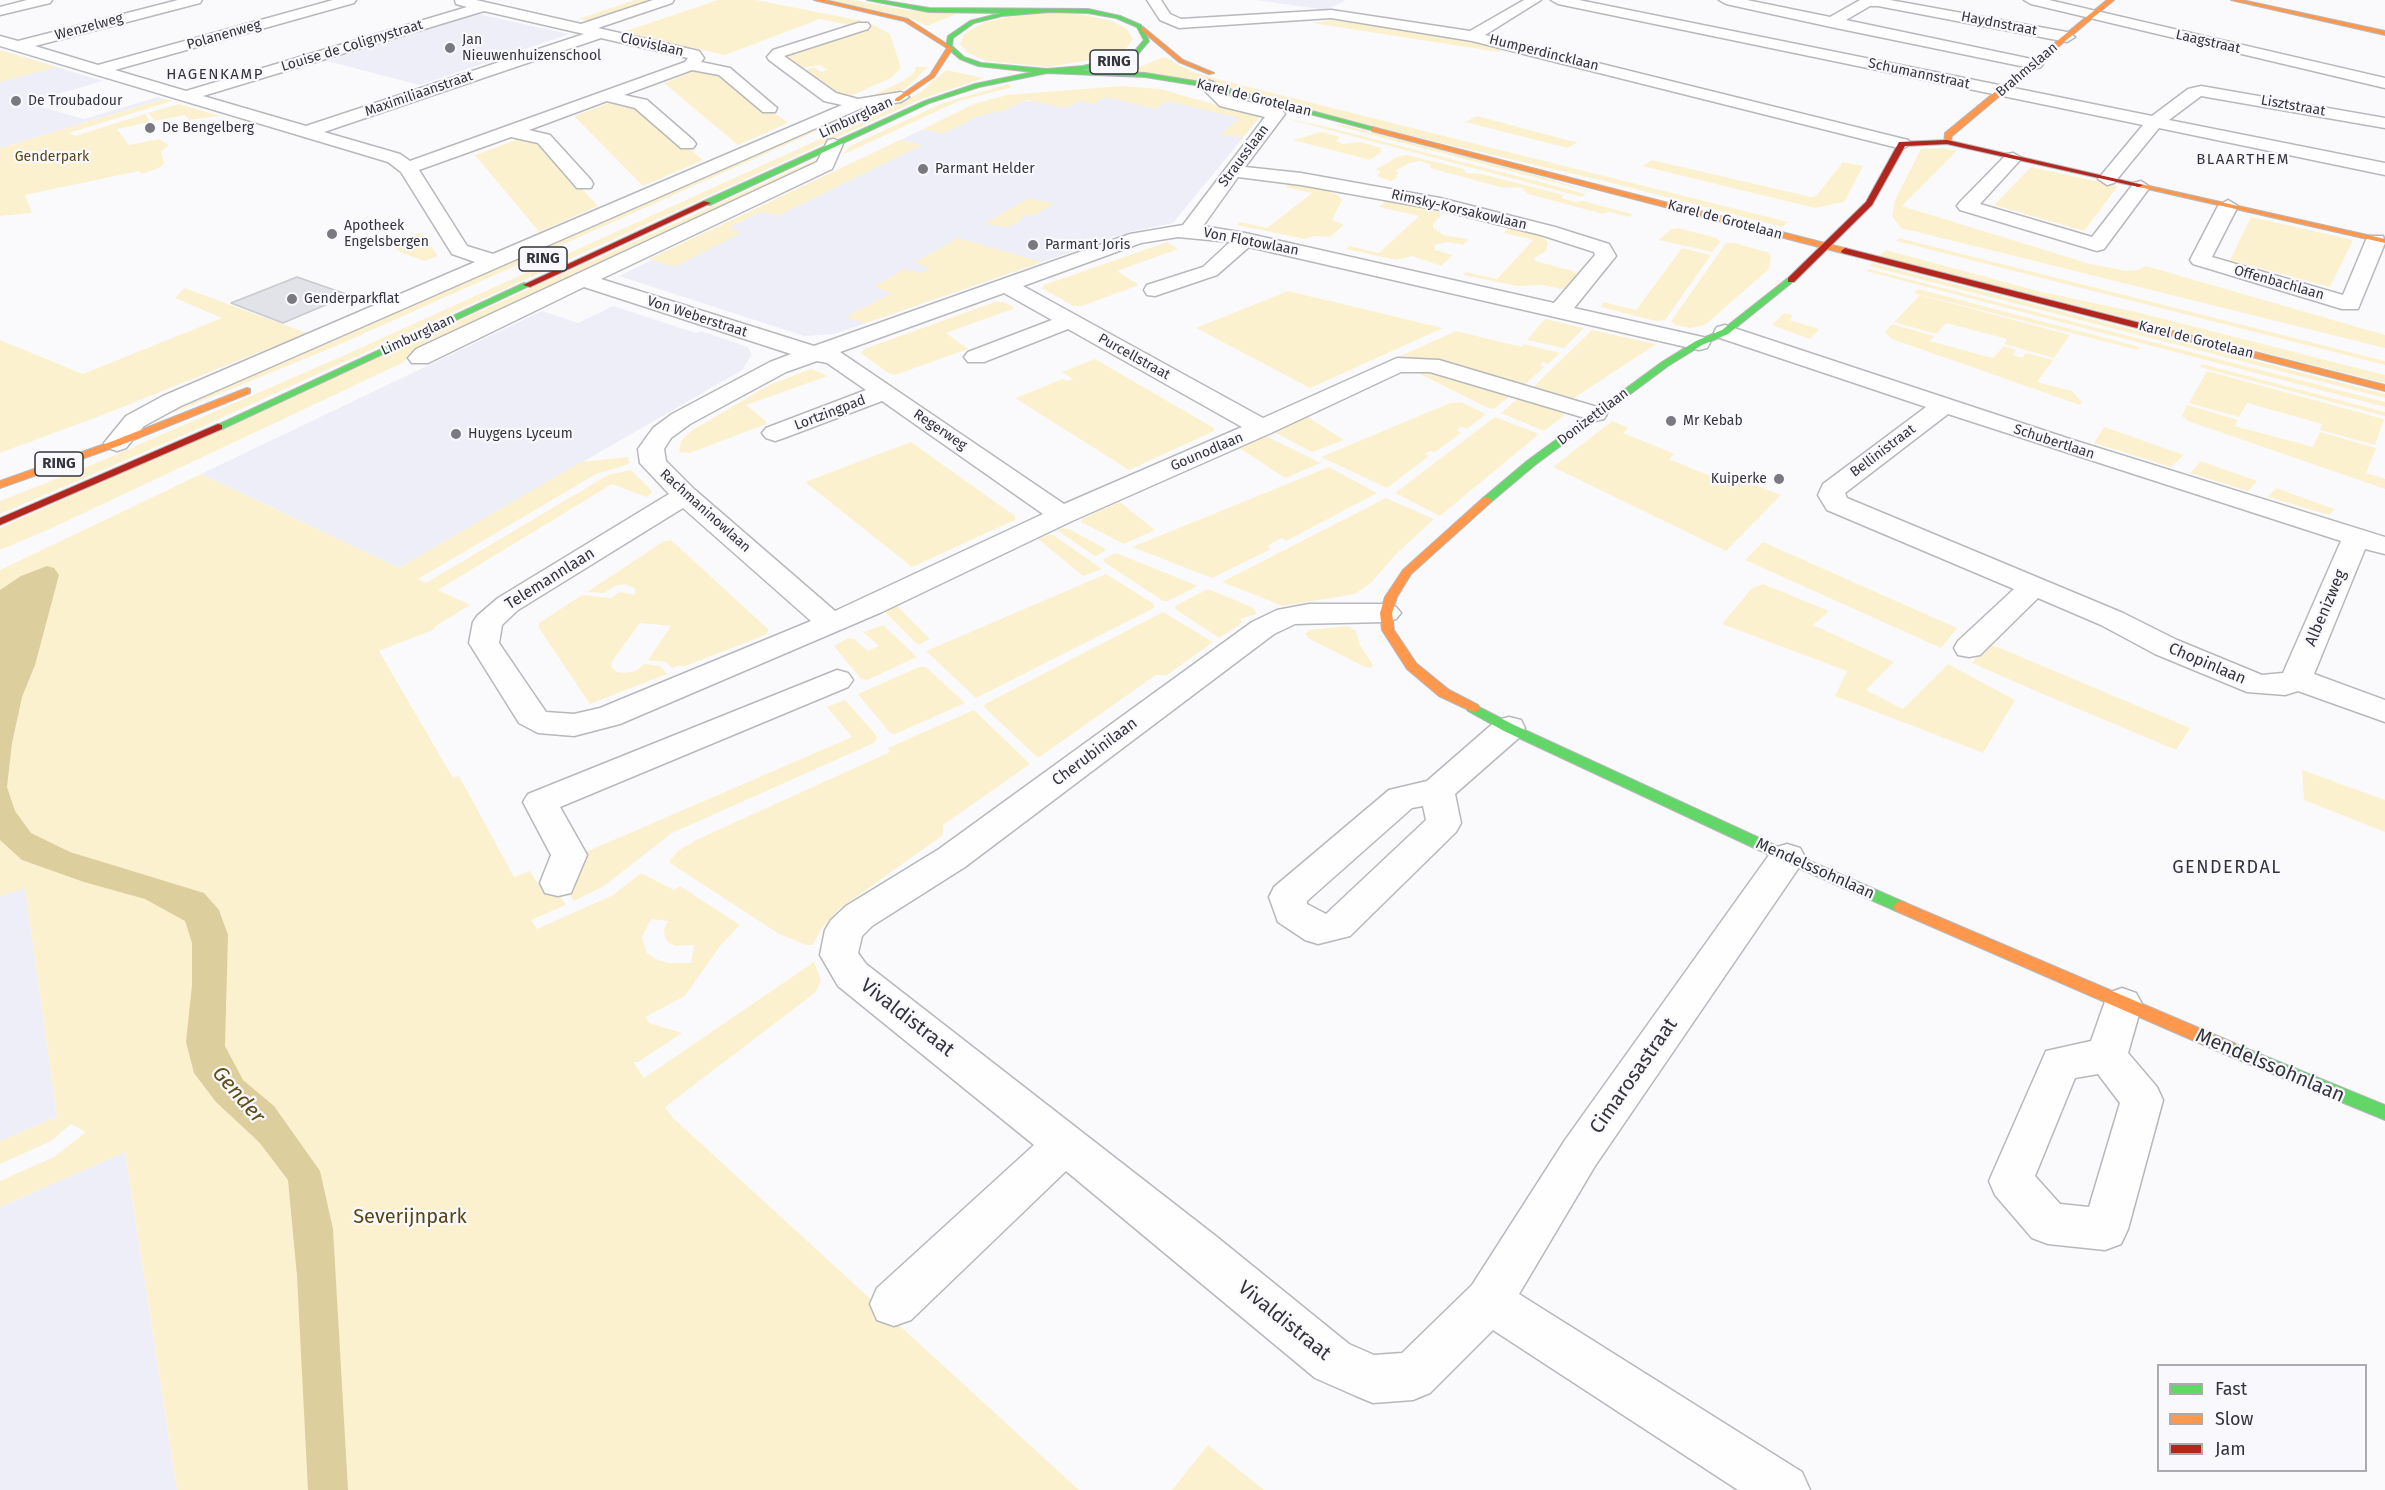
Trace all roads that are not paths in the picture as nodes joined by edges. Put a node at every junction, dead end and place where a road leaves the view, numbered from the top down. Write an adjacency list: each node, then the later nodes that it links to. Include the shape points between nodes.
1 (45, 0): 22 (street)
2 (195, 0): 35 (street, Wenzelweg)
3 (349, 0): 39 (street, Polanenweg)
4 (536, 0): 21 (street)
5 (667, 0): 28 (street)
6 (817, 0): 36 (main road, via 906,20)
7 (870, 0): 19 (main road)
8 (896, 0): 19 (street)
9 (1075, 0): 23 (main road, RING)
10 (1154, 0): 24 (street, Humperdincklaan, via 1170,21 1179,24)
11 (1359, 0): 24 (street)
12 (1534, 0): 32 (street)
13 (1558, 0): 43 (street, Schumannstraat)
14 (1726, 0): 26 (street, Haydnstraat)
15 (2031, 0): 25 (street, Laagstraat)
16 (2111, 0): 25 (main road, Brahmslaan)
17 (2234, 0): 31 (main road)
18 (470, 2): 21 (street, Clovislaan); 44 (street, Louise de Colignystraat)
19 (909, 8): 23 (main road)
20 (1134, 8): 29 (main road, RING)
21 (503, 10): 28 (street, Clovislaan)
22 (0, 11)
23 (1029, 11): 29 (main road, RING, via 1098,13); 36 (main road, RING, via 963,26 950,37)
24 (1331, 14): 32 (street, Humperdincklaan)
25 (2095, 15): 33 (main road, Brahmslaan); 41 (street, Laagstraat)
26 (1831, 23): 33 (street, Haydnstraat, via 1867,2 1878,2); 37 (street, Haydnstraat)
27 (862, 26): 47 (street, via 775,57 830,97)
28 (582, 28): 30 (street, Clovislaan)
29 (1141, 28): 40 (main road, RING, via 1148,36 1146,44 1131,56 1096,66); 53 (main road, Karel de Grotelaan, via 1173,56 1203,70)
30 (600, 33): 38 (street, Clovislaan, via 693,54 696,58); 52 (street, Maximiliaanstraat)
31 (2385, 33)
32 (1473, 36): 57 (street, Humperdincklaan)
33 (2067, 37): 37 (main road, Brahmslaan)
34 (0, 40): 35 (street)
35 (18, 46): 39 (street)
36 (950, 47): 40 (main road, RING, via 962,58 980,65); 46 (main road, Limburglaan / RING, via 932,76)
37 (2035, 64): 43 (main road, Brahmslaan)
38 (692, 65): 45 (street); 48 (street, via 724,71)
39 (99, 70): 44 (street)
40 (1054, 71): 42 (main road, Karel de Grotelaan, via 1145,75); 56 (main road, Limburglaan / RING, via 949,93)
41 (2385, 83)
42 (1207, 85): 62 (street, Strausslaan, via 1226,102 1276,114); 70 (main road, Karel de Grotelaan)
43 (2001, 91): 49 (street, Schumannstraat); 54 (main road, Brahmslaan, via 1948,135)
44 (186, 96): 52 (street)
45 (606, 96): 51 (street); 55 (street, via 641,104)
46 (901, 97): 47 (street, Limburglaan); 59 (main road, Limburglaan / RING)
47 (858, 104): 71 (street, Limburglaan)
48 (769, 108)
49 (2154, 123): 50 (street, Lisztstraat, via 2201,91); 61 (street, Schumannstraat); 63 (street)
50 (2385, 123)
51 (510, 131): 60 (street); 64 (street, via 544,139)
52 (306, 132): 60 (street, via 394,158)
53 (1472, 139)
54 (1947, 142): 57 (main road, Offenbachlaan); 58 (main road, Offenbachlaan)
55 (687, 144)
56 (834, 144): 72 (street, Limburglaan, via 825,165); 94 (main road, Limburglaan / RING, via 172,448)
57 (1902, 144): 70 (main road, Donizettilaan, via 1869,203)
58 (2013, 158): 63 (main road, Offenbachlaan); 65 (street, via 1967,206 2097,244)
59 (749, 167)
60 (408, 168): 71 (street, via 459,250)
61 (2385, 169)
62 (1233, 171): 67 (street, Strausslaan); 75 (street, Rimsky-Korsakowlaan, via 1440,204 1602,248 1606,256)
63 (2107, 179): 65 (main road, Offenbachlaan)
64 (584, 184)
65 (2141, 187): 66 (main road, Offenbachlaan)
66 (2228, 206): 69 (main road, Offenbachlaan); 69 (street, Offenbachlaan, via 2200,260 2349,304)
67 (1190, 231): 68 (street, Von Flotowlaan); 73 (street, Von Flotowlaan, via 1137,238)
68 (1245, 239): 74 (street, via 1210,271); 75 (street, Von Flotowlaan)
69 (2381, 241)
70 (1824, 246): 77 (main road, Donizettilaan, via 1789,282); 83 (main road, Karel de Grotelaan)
71 (496, 262): 89 (street, Limburglaan, via 172,401 135,421)
72 (581, 279): 79 (street, Von Weberstraat); 81 (street, Limburglaan)
73 (1007, 286): 76 (street, Purcellstraat); 79 (street, Von Flotowlaan)
74 (1155, 290)
75 (1560, 310): 78 (street, Von Flotowlaan)
76 (1071, 321): 80 (street); 87 (street, Purcellstraat)
77 (1725, 332): 78 (main road, Donizettilaan); 85 (street, Schubertlaan)
78 (1699, 343): 86 (main road, Donizettilaan)
79 (813, 353): 84 (street, Regerweg, via 835,358); 91 (street, Rachmaninowlaan, via 730,391 662,433 651,449 653,463)
80 (976, 357)
81 (420, 358)
82 (258, 387): 89 (main road, Limburglaan / RING)
83 (2385, 388)
84 (884, 392): 88 (street, Lortzingpad); 93 (street, Regerweg)
85 (1943, 406): 92 (street, Bellinistraat, via 1832,490); 95 (street, Schubertlaan)
86 (1595, 414): 87 (street, Gounodlaan, via 1414,363 1397,365); 98 (main road, Donizettilaan, via 1531,463 1422,557 1397,585)
87 (1262, 428): 93 (street, Gounodlaan)
88 (775, 434)
89 (117, 443): 90 (main road, Limburglaan / RING)
90 (0, 485)
91 (685, 495): 99 (street, Rachmaninowlaan); 104 (street, Telemannlaan, via 508,604 486,628 484,643 530,716 538,722 561,726)
92 (1833, 500): 97 (street, Chopinlaan)
93 (1062, 515): 99 (street, Gounodlaan)
94 (0, 522)
95 (2356, 537): 96 (street, Schubertlaan); 101 (street, Albenizweg)
96 (2385, 546)
97 (2033, 587): 100 (street); 101 (street, Chopinlaan, via 2258,685 2285,685)
98 (1386, 613): 105 (main road, Mendelssohnlaan, via 1388,630 1411,666 1444,693); 110 (street, Cherubinilaan, via 1309,613 1288,616 1263,628 952,858 859,916 844,930)
99 (831, 623): 104 (street, Telemannlaan)
100 (1969, 648)
101 (2296, 678): 103 (street)
102 (837, 680): 106 (street)
103 (2385, 712)
104 (609, 717): 106 (street)
105 (1509, 728): 107 (street); 108 (main road, Mendelssohnlaan)
106 (635, 763): 109 (street, via 540,802 568,855)
107 (1437, 790)
108 (1787, 857): 111 (main road, Mendelssohnlaan); 115 (street, Cimarosastraat, via 1580,1153)
109 (558, 884)
110 (839, 955): 114 (street, Vivaldistraat, via 852,975)
111 (2122, 1004): 112 (street); 113 (main road, Mendelssohnlaan)
112 (2107, 1056)
113 (2385, 1113)
114 (1065, 1144): 115 (street, Vivaldistraat, via 1332,1361 1373,1379 1413,1376); 116 (street)
115 (1489, 1301): 117 (street)
116 (894, 1304)
117 (1784, 1490)

